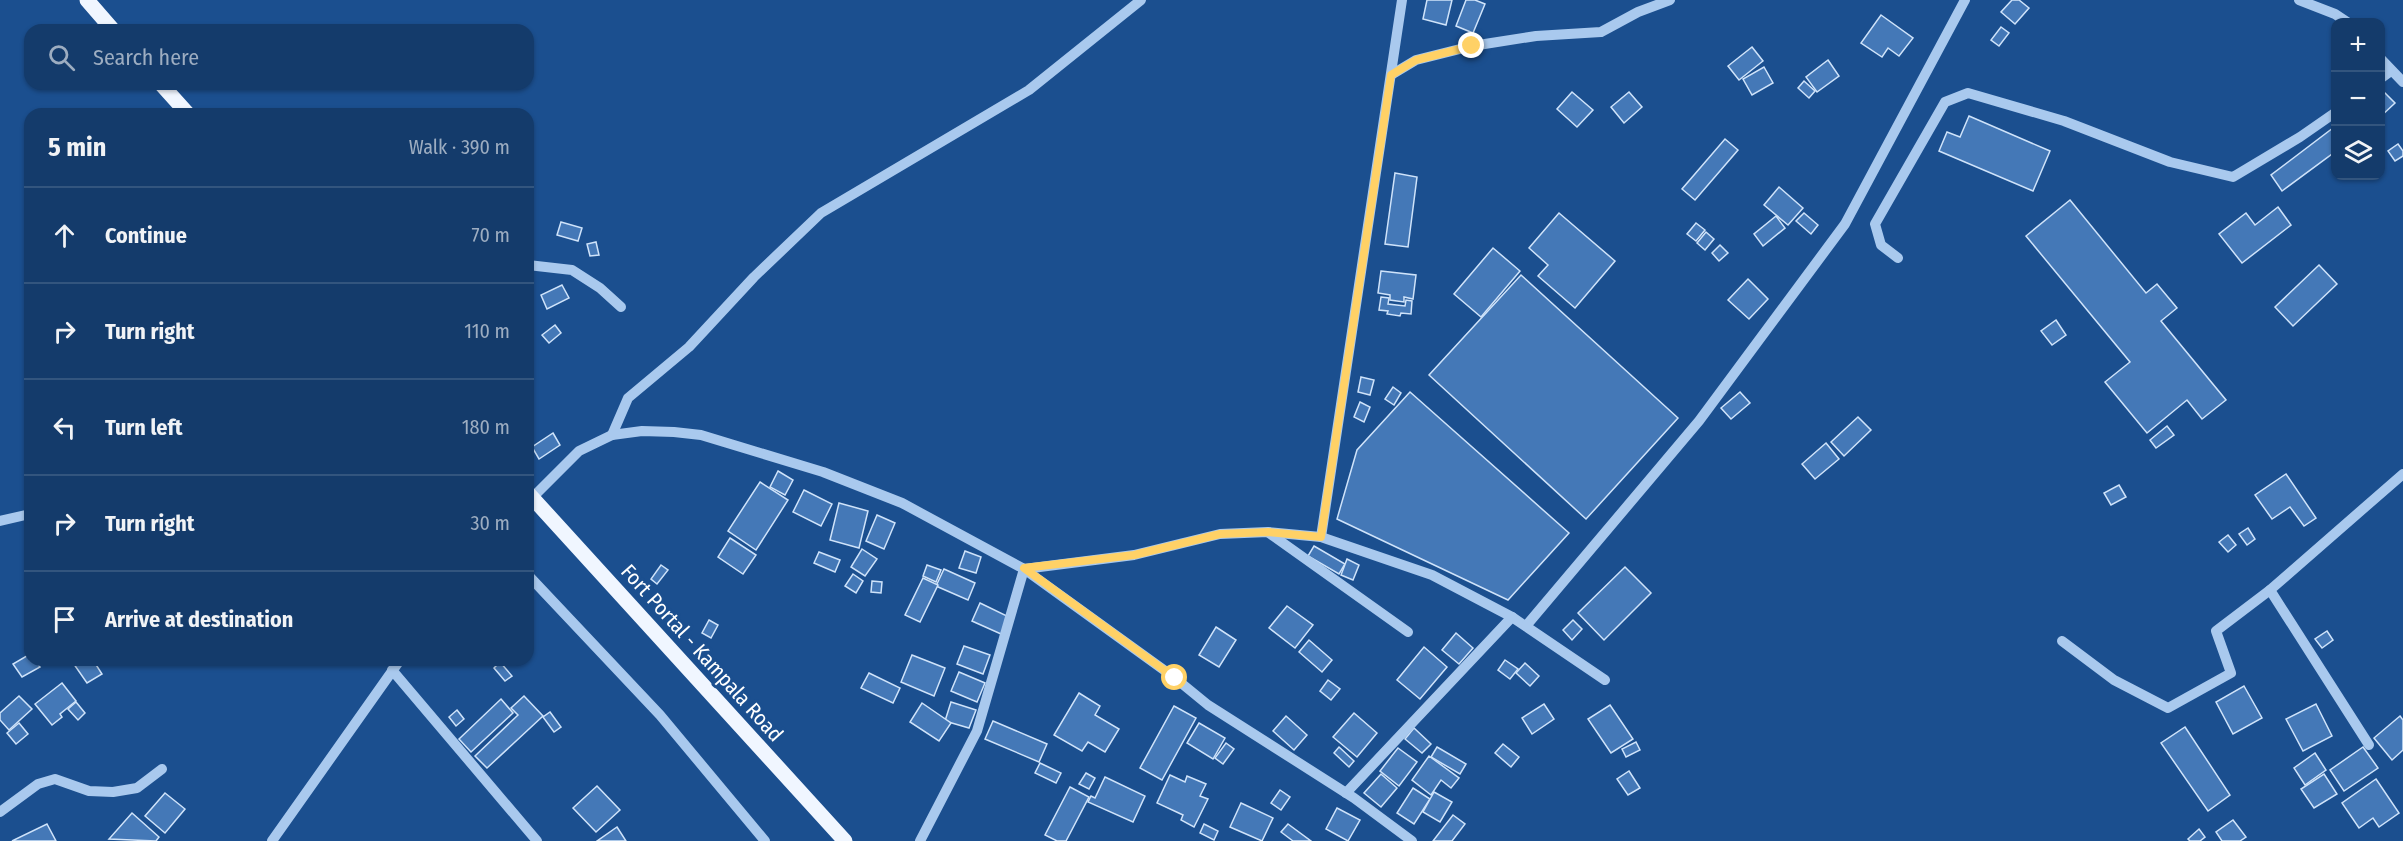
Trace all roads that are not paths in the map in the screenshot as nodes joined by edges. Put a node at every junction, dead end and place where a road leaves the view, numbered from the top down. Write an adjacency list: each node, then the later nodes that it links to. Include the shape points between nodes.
1 (87, 0): 8 (main road)
2 (1141, 0): 20 (street, via 1029,90 821,213 689,347 628,398)
3 (1402, 0): 11 (street)
4 (1670, 0): 11 (street, via 1601,32 1536,36 1472,46 1416,60)
5 (1965, 0): 32 (street, via 1845,224 1699,421)
6 (2299, 0): 7 (street)
7 (2341, 18)
8 (108, 24)
9 (2385, 64): 10 (street)
10 (2391, 71): 12 (street); 13 (street)
11 (1391, 75): 27 (street)
12 (2385, 75)
13 (2403, 82)
14 (166, 90): 15 (main road)
15 (183, 108)
16 (2331, 115): 17 (street, via 2233,177 2170,162 2064,121 1968,93 1945,102 1875,224 1881,245)
17 (1898, 258)
18 (534, 266): 19 (street, via 572,270)
19 (621, 307)
20 (612, 435): 22 (street, via 579,451); 28 (street, via 642,431 701,435 823,472 902,503)
21 (2403, 474): 30 (street)
22 (534, 491)
23 (534, 499): 45 (main road, Fort Portal - Kampala Road)
24 (24, 515): 25 (street)
25 (0, 521)
26 (1268, 532): 27 (street); 28 (street, via 1220,534 1134,555); 33 (street)
27 (1321, 537): 31 (street, via 1432,575)
28 (1024, 568): 40 (street, via 1208,705); 46 (street, via 977,731)
29 (534, 581): 44 (street, via 660,715)
30 (2270, 590): 34 (street, via 2216,632 2231,674 2168,708 2114,680); 38 (street)
31 (1512, 617): 32 (street); 40 (street)
32 (1526, 626): 37 (street)
33 (1408, 632)
34 (2061, 641)
35 (395, 666): 36 (street)
36 (392, 670): 42 (street); 43 (street)
37 (1605, 680)
38 (2369, 745)
39 (162, 769): 41 (street, via 137,788 113,792 89,791 55,779 38,784)
40 (1346, 793): 47 (street)
41 (0, 812)
42 (272, 841)
43 (537, 841)
44 (765, 841)
45 (845, 841)
46 (920, 841)
47 (1413, 841)

